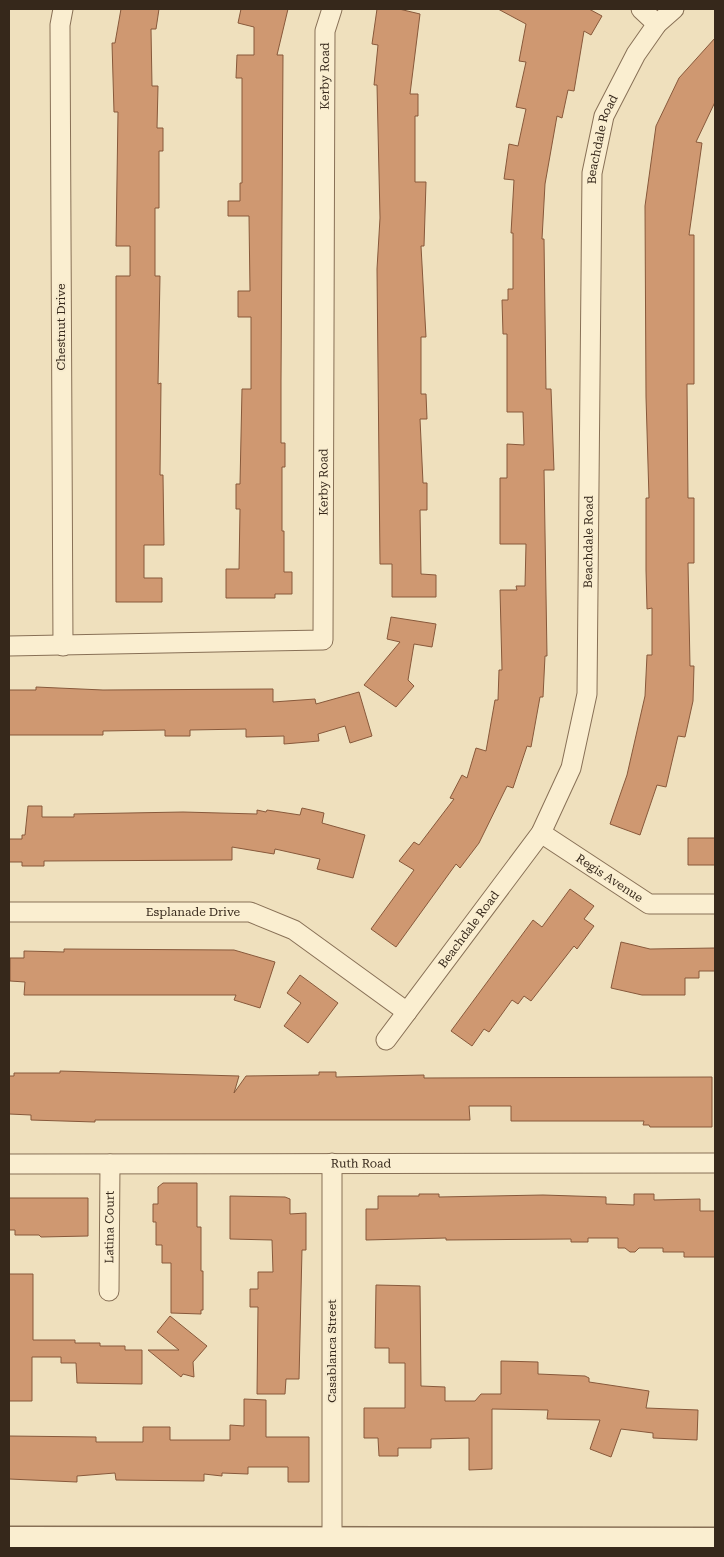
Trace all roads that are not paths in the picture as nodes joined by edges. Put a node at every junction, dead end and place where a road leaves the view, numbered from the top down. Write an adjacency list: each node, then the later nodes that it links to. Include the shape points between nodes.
1 (63, 9): 7 (street, Chestnut Drive, via 60,26)
2 (332, 9): 7 (street, Kerby Road, via 325,31 323,640)
3 (641, 9): 5 (street)
4 (674, 9): 5 (street, Beachdale Road)
5 (657, 24): 8 (street, Beachdale Road, via 636,54 604,116 592,173 587,694 572,768)
6 (9, 646): 7 (street, Kerby Road)
7 (63, 646)
8 (541, 833): 9 (street, Regis Avenue, via 649,904); 11 (street, Beachdale Road)
9 (715, 904)
10 (9, 912): 11 (street, Esplanade Drive, via 250,912 294,930)
11 (406, 1012): 12 (street, Beachdale Road)
12 (386, 1040)
13 (332, 1163): 14 (street, Ruth Road); 16 (street, Ruth Road); 19 (street, Casablanca Street)
14 (715, 1163)
15 (9, 1164): 16 (street, Ruth Road)
16 (110, 1164): 17 (street, Latina Court)
17 (109, 1291)
18 (9, 1538): 19 (street)
19 (332, 1538): 20 (street)
20 (715, 1539)

